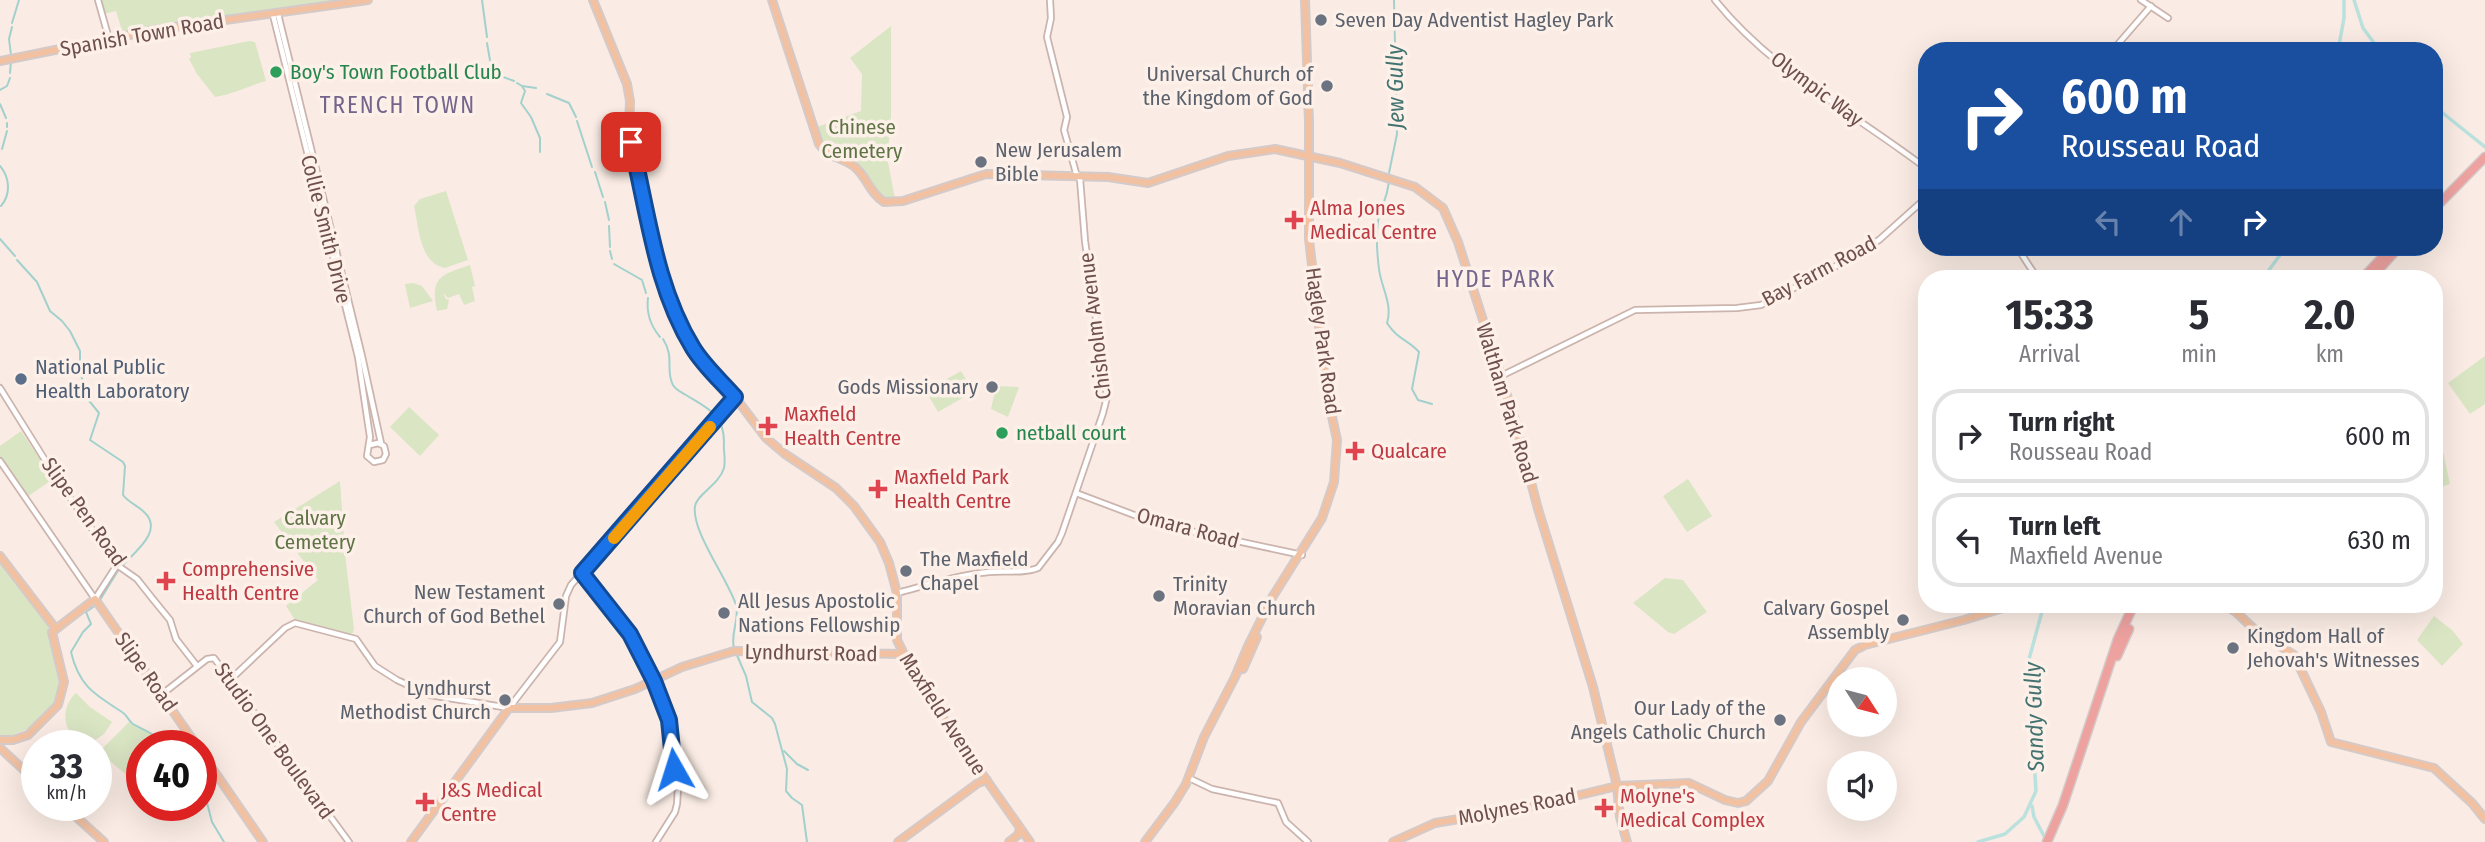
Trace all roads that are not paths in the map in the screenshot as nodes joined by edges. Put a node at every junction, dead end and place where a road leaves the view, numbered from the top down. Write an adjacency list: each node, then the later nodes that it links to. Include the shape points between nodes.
1 (98, 0): 12 (street)
2 (368, 0): 10 (main road, Spanish Town Road)
3 (593, 0): 28 (main road, Maxfield Avenue, via 627,83 631,142 670,303 694,348)
4 (772, 0): 18 (main road, Waltham Park Road, via 819,144 828,154 855,167 884,202 903,201 986,174)
5 (1051, 0): 18 (street, Chisholm Avenue, via 1047,37 1067,117 1064,130)
6 (1307, 0): 16 (main road, Hagley Park Road)
7 (1715, 0): 17 (street, Olympic Way, via 1777,60)
8 (2141, 0): 9 (street)
9 (2151, 6): 11 (street); 13 (street)
10 (275, 15): 12 (main road, Spanish Town Road); 29 (street, Collie Smith Drive); 30 (street, Collie Smith Drive, via 358,356)
11 (2168, 18)
12 (109, 39): 14 (main road, Spanish Town Road)
13 (2120, 42)
14 (0, 61)
15 (2483, 155): 19 (highway); 20 (highway)
16 (1310, 158): 18 (main road, Waltham Park Road, via 1280,149 1250,151 1148,183); 26 (main road, Waltham Park Road, via 1412,185 1443,208); 33 (main road, Hagley Park Road, via 1310,252 1337,464 1328,505)
17 (1918, 163)
18 (1078, 176): 32 (street, Chisholm Avenue, via 1107,397)
19 (2443, 193)
20 (2443, 199)
21 (1918, 205): 26 (street, Bay Farm Road, via 1879,240 1761,305 1635,310)
22 (2384, 256): 24 (highway)
23 (2391, 256): 25 (highway)
24 (2370, 270)
25 (2378, 270)
26 (1501, 376): 56 (main road, Waltham Park Road, via 1590,675)
27 (0, 388): 35 (street, Slipe Pen Road)
28 (735, 397): 36 (street); 37 (main road, Maxfield Avenue, via 766,438 854,506 883,547)
29 (381, 443): 30 (street); 30 (street, via 386,454 379,462 367,456)
30 (370, 445)
31 (0, 461): 38 (street)
32 (1076, 493): 33 (street, Omara Road, via 1158,524); 37 (street, Chisholm Avenue, via 1058,542 1037,569 979,573)
33 (1301, 554): 54 (main road, Hagley Park Road, via 1248,646 1204,737)
34 (0, 556): 42 (main road)
35 (117, 565): 38 (street); 44 (street, Slipe Pen Road, via 137,579 170,620 176,639)
36 (582, 573): 46 (street, via 630,634); 48 (street, via 566,596 561,642)
37 (897, 593): 43 (main road, Maxfield Avenue, via 896,634)
38 (95, 599): 42 (main road); 47 (main road, Slipe Road)
39 (1987, 613): 56 (main road, Molynes Road, via 1855,650 1801,722 1768,781 1746,801 1726,800 1689,783)
40 (2134, 613): 72 (highway)
41 (2237, 613): 57 (main road, via 2294,655 2331,742 2434,768)
42 (53, 629): 50 (main road, via 64,682 58,705 28,735)
43 (902, 654): 46 (main road, Lyndhurst Road, via 736,651 682,667); 55 (main road, Maxfield Avenue)
44 (197, 666): 45 (street, Studio One Boulevard, via 214,658); 47 (street, Studio One Boulevard)
45 (231, 679): 48 (street, Lyndhurst Road, via 295,623 352,637 376,666 430,695); 62 (street, Studio One Boulevard)
46 (654, 681): 48 (main road, Lyndhurst Road, via 592,703); 64 (street, via 669,720 678,788 675,812)
47 (161, 695): 49 (main road, Slipe Road)
48 (509, 708): 63 (main road)
49 (186, 730)
50 (0, 740)
51 (0, 748): 52 (main road)
52 (21, 767)
53 (217, 775): 61 (main road)
54 (1190, 779): 68 (main road, Hagley Park Road); 69 (street, via 1212,789 1278,803 1286,822)
55 (987, 780): 59 (main road, Maxfield Avenue); 65 (main road)
56 (1617, 786): 70 (main road, Molynes Road, via 1435,823); 71 (main road, Waltham Park Road)
57 (2485, 819)
58 (80, 821): 60 (main road)
59 (1020, 829): 66 (main road); 67 (main road, Maxfield Avenue)
60 (104, 842)
61 (263, 842)
62 (349, 842)
63 (411, 842)
64 (656, 842)
65 (898, 842)
66 (1009, 842)
67 (1030, 842)
68 (1146, 842)
69 (1308, 842)
70 (1393, 842)
71 (1627, 842)
72 (2050, 842)

